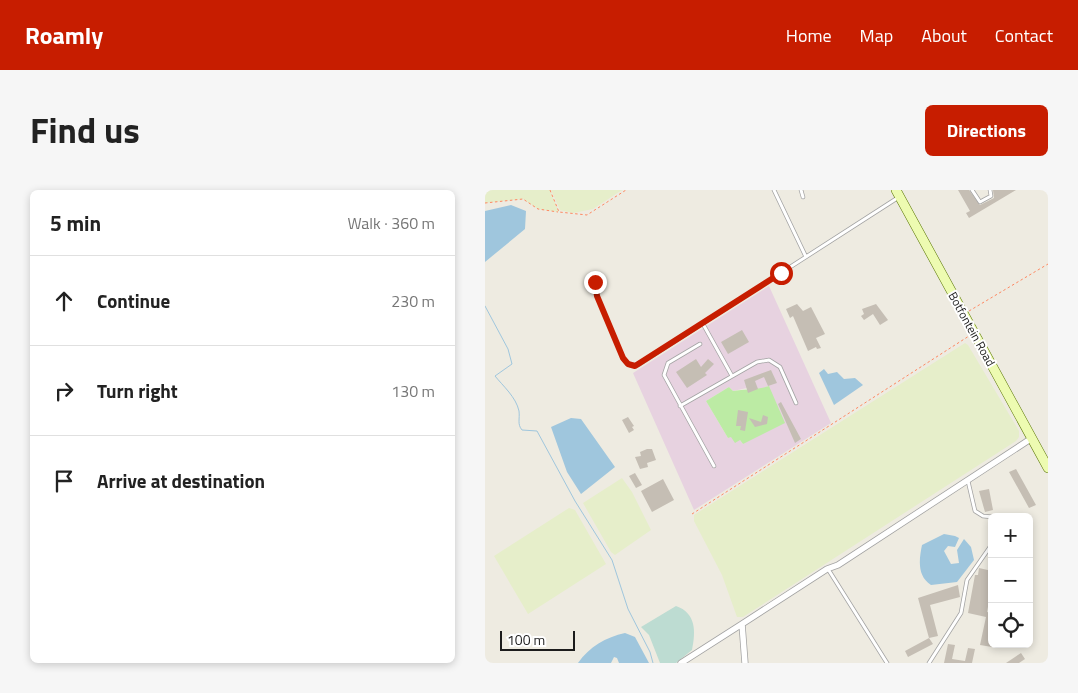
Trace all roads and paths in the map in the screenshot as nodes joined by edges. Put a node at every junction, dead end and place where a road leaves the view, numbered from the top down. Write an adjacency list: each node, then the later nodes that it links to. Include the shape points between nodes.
1 (549, 190): 10 (path)
2 (626, 190): 10 (path, via 587,215)
3 (774, 190): 11 (lane)
4 (801, 190): 8 (lane)
5 (972, 190): 6 (lane, via 980,202 991,196)
6 (990, 190)
7 (898, 193): 11 (lane); 14 (main road, Botfontein Road)
8 (803, 197)
9 (485, 203): 10 (path, via 523,199 538,209)
10 (559, 212)
11 (806, 256): 15 (lane)
12 (1048, 264): 14 (path)
13 (595, 282): 15 (lane, via 605,319 624,360 630,365 641,364)
14 (964, 314): 16 (main road, Botfontein Road)
15 (703, 324): 18 (lane)
16 (974, 333): 21 (main road, Botfontein Road); 25 (path)
17 (700, 344): 20 (lane, via 668,363 664,370 664,377)
18 (732, 376): 19 (lane, via 757,362 772,361 782,370); 20 (lane)
19 (796, 403)
20 (680, 406): 22 (lane)
21 (1032, 438): 23 (main road, Botfontein Road); 24 (street)
22 (713, 466)
23 (1048, 468)
24 (968, 480): 26 (lane, via 975,511); 28 (street)
25 (692, 514)
26 (988, 516)
27 (988, 550): 33 (lane, via 967,580 961,613)
28 (827, 569): 29 (street); 32 (lane)
29 (742, 624): 30 (street); 31 (street)
30 (681, 663)
31 (745, 663)
32 (887, 663)
33 (929, 663)

